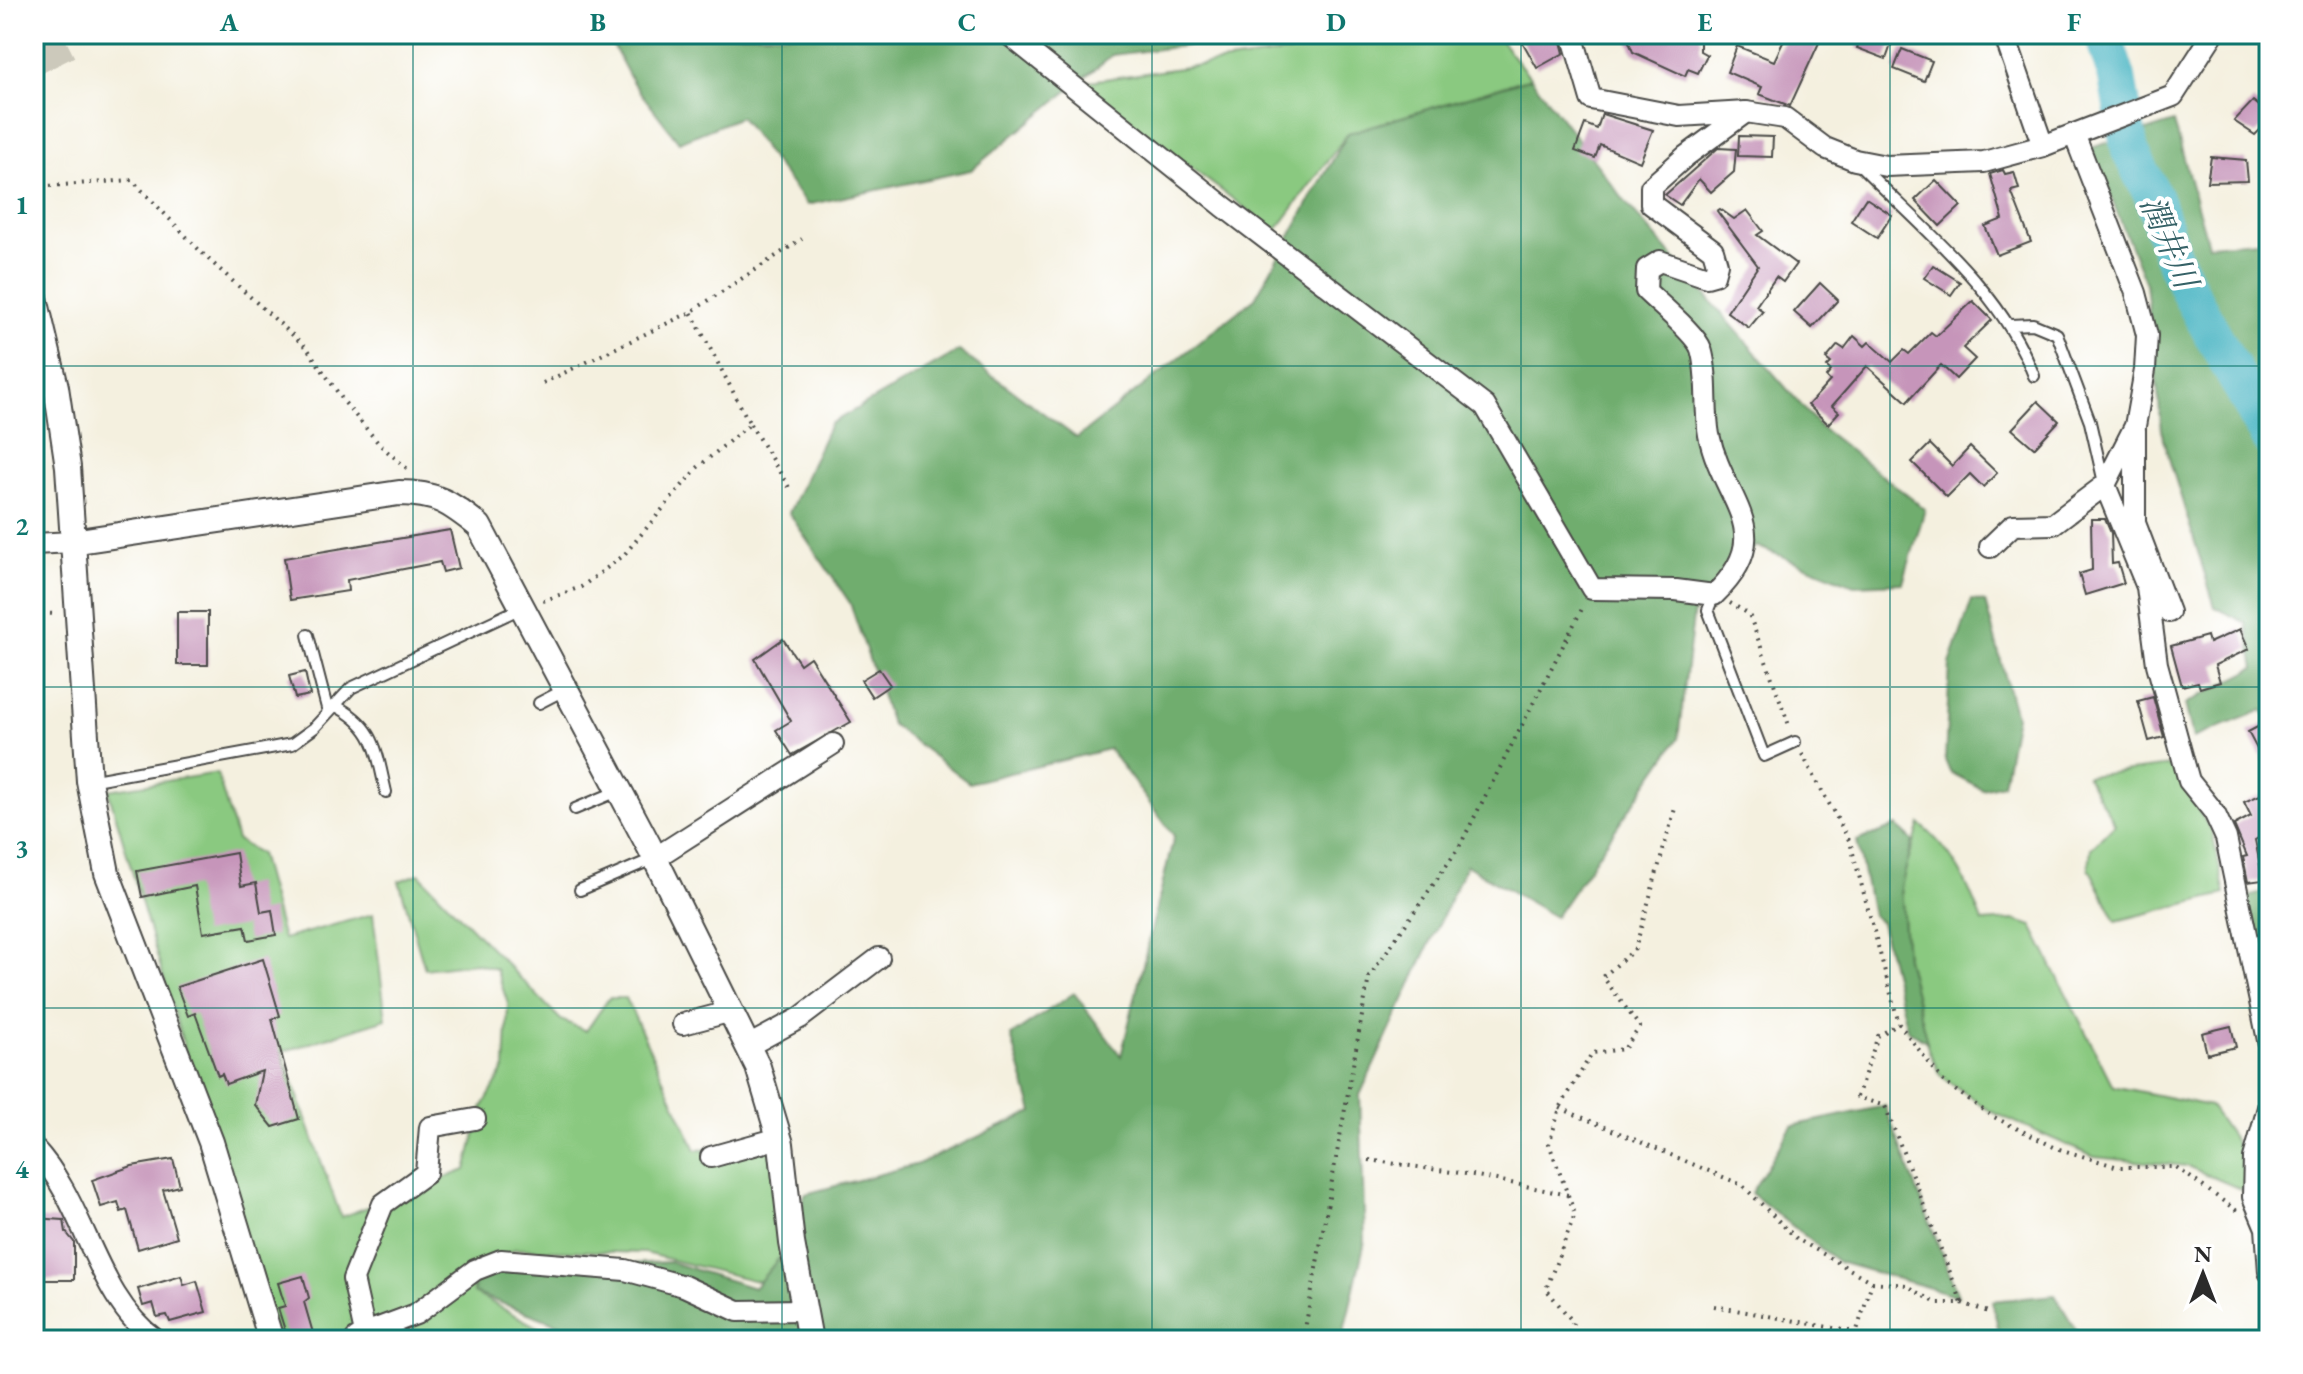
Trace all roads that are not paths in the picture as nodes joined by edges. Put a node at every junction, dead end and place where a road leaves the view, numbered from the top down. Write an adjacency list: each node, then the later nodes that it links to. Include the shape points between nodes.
1 (1008, 34): 17 (street, via 1485,406 1592,589)
2 (1572, 34): 5 (street, via 1591,99 1679,116)
3 (2004, 34): 7 (street)
4 (2213, 34): 6 (street, via 2173,96)
5 (1746, 112): 8 (street, via 1785,118 1825,148); 17 (street, via 1651,187 1651,204 1713,250 1717,264 1714,275 1707,277 1660,261 1647,269 1646,291 1700,347 1709,436 1745,527 1746,546 1736,574)
6 (2074, 134): 7 (street); 12 (street, via 2147,335)
7 (2043, 146): 8 (street, via 1984,162 1886,166)
8 (1855, 160): 10 (lane, via 1993,301)
9 (34, 294): 14 (street, via 56,387)
10 (2010, 325): 11 (lane); 13 (lane, via 2033,324 2057,334 2090,422)
11 (2034, 376)
12 (2135, 426): 13 (street); 19 (street, via 2135,523)
13 (2105, 485): 16 (street, via 2053,524 2013,525); 35 (street, via 2147,587 2157,664 2189,781 2214,812 2226,838)
14 (72, 542): 15 (street); 18 (street, via 428,493 479,526); 26 (street)
15 (34, 544)
16 (1990, 547)
17 (1714, 595): 24 (lane, via 1708,610 1764,756)
18 (521, 608): 21 (street); 23 (lane, via 351,688)
19 (2169, 612)
20 (308, 635): 23 (lane)
21 (566, 689): 22 (lane); 27 (street)
22 (539, 703)
23 (331, 709): 26 (lane, via 292,744); 28 (lane, via 358,717 374,745)
24 (1795, 742)
25 (833, 744): 30 (street)
26 (89, 781): 46 (street, via 107,873 211,1142)
27 (619, 790): 29 (lane); 30 (street)
28 (386, 792)
29 (575, 809)
30 (655, 858): 31 (lane); 33 (street)
31 (580, 890)
32 (879, 958): 36 (street, via 800,1018)
33 (732, 1011): 34 (street); 36 (street)
34 (683, 1024)
35 (2269, 1045)
36 (748, 1046): 39 (street)
37 (2269, 1104): 42 (street, via 2254,1158 2253,1197 2266,1228)
38 (475, 1119): 44 (street, via 430,1127 426,1173 383,1204 353,1279)
39 (779, 1138): 41 (street); 43 (street)
40 (34, 1148): 45 (street, via 56,1172 123,1307)
41 (711, 1157)
42 (2269, 1272)
43 (803, 1310): 44 (street, via 738,1311 684,1286 625,1270 501,1260 475,1270 416,1314); 47 (street)
44 (359, 1336)
45 (156, 1340)
46 (271, 1340)
47 (810, 1340)

